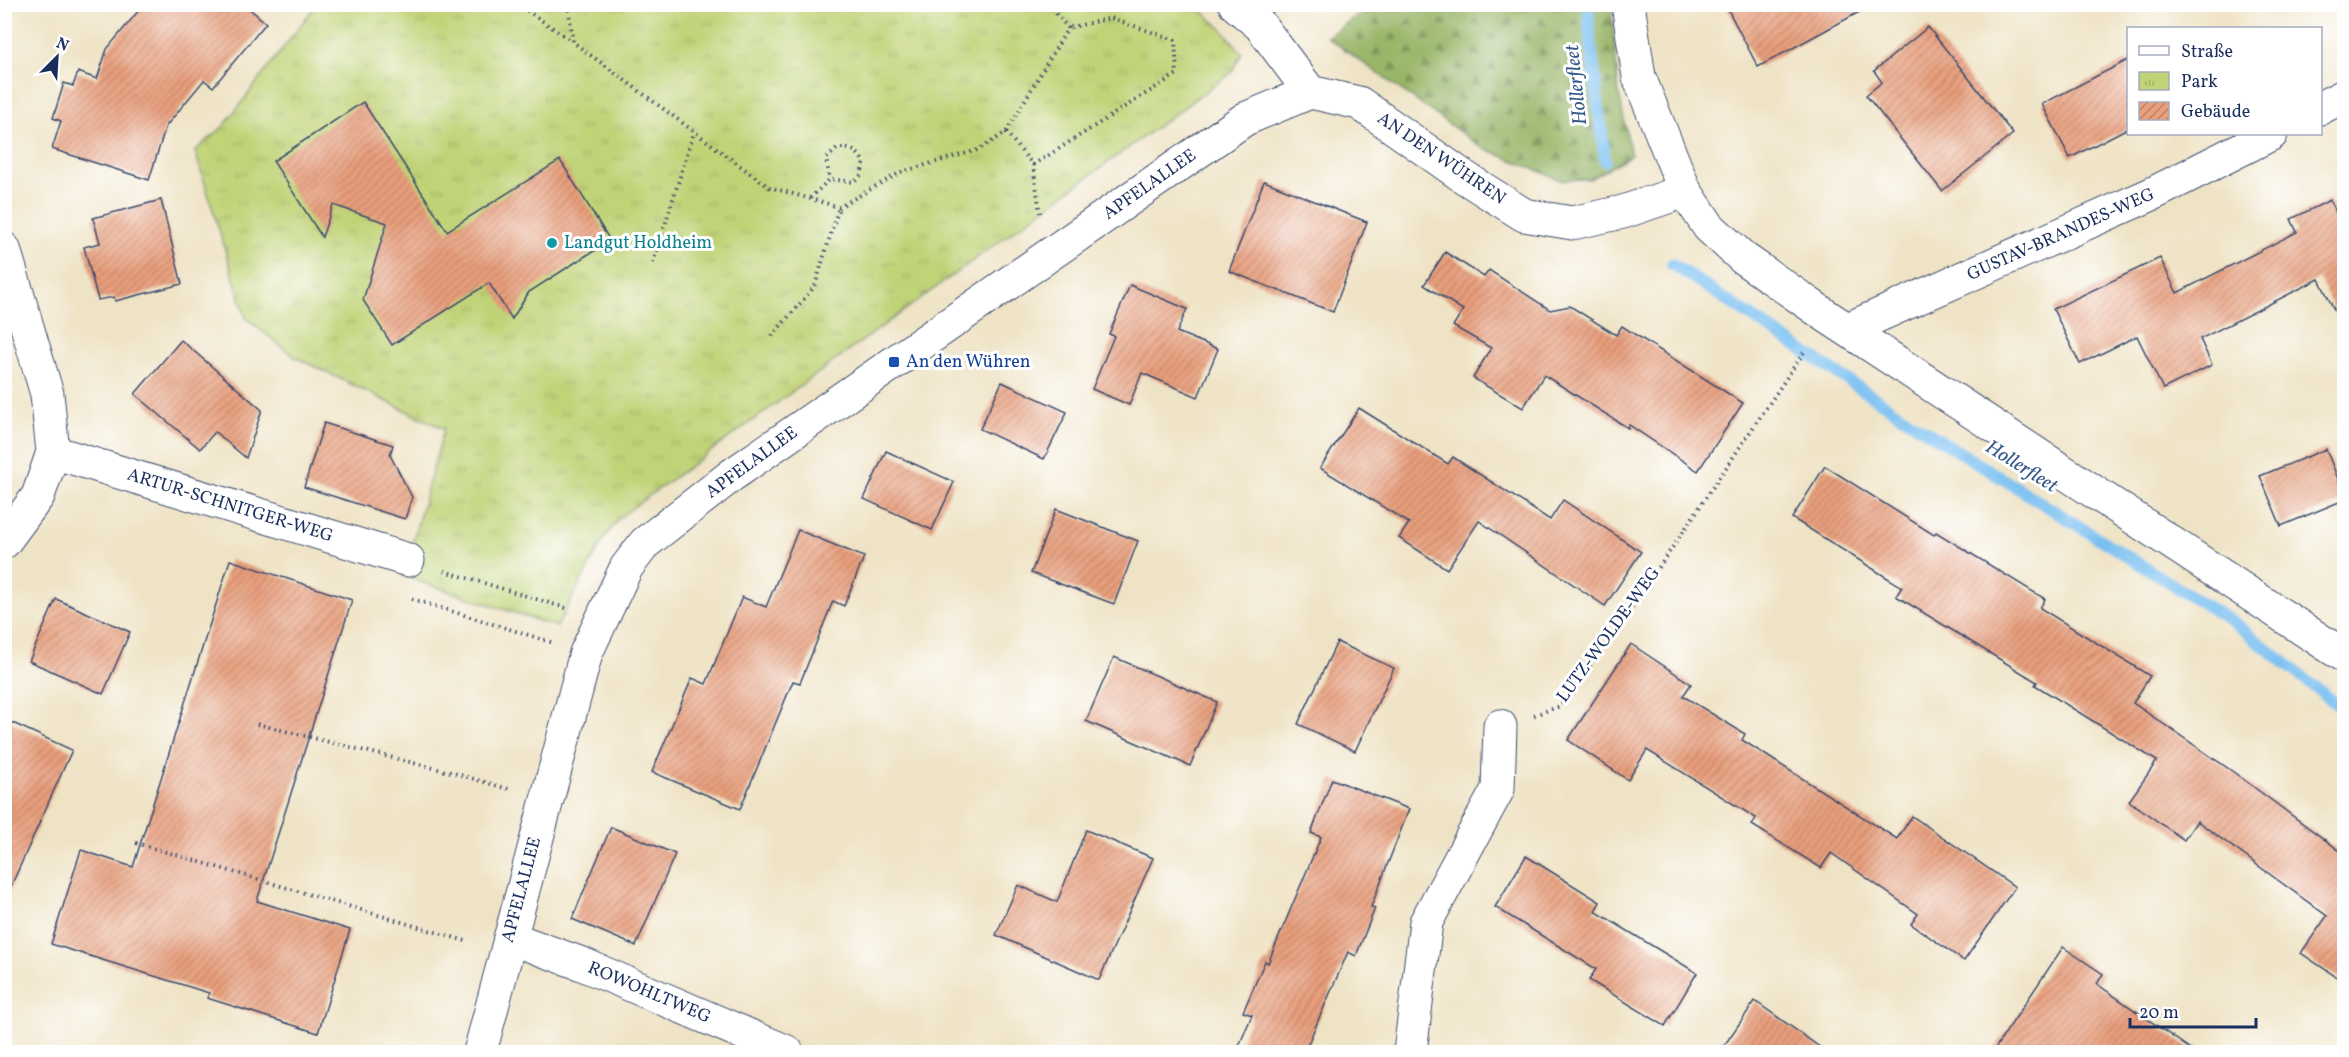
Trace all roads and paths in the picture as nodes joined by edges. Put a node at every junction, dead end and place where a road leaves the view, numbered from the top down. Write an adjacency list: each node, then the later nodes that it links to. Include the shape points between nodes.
1 (517, 4): 7 (path)
2 (567, 4): 7 (path)
3 (1048, 4): 6 (path)
4 (1235, 4): 8 (street, via 1260,26)
5 (1628, 4): 16 (street, via 1639,77)
6 (1068, 28): 12 (path); 14 (path, via 1111,18 1175,40 1178,74)
7 (573, 42): 11 (path)
8 (1310, 92): 16 (street, AN DEN WÜHREN, via 1359,103 1524,215 1572,223 1623,212); 20 (street, APFELALLEE, via 1245,119)
9 (2344, 96): 10 (street)
10 (2322, 107)
11 (694, 132): 17 (path, via 769,187); 21 (path)
12 (1006, 132): 14 (path); 18 (path, via 978,150 901,172)
13 (2269, 135): 22 (street, GUSTAV-BRANDES-WEG, via 2154,193)
14 (1033, 165): 20 (path)
15 (830, 179): 15 (path, via 854,182 864,163 860,154 838,147 826,159); 17 (path)
16 (1685, 191): 22 (street, via 1709,227 1743,258)
17 (809, 198): 18 (path)
18 (839, 207): 23 (path, via 815,286)
19 (4, 249): 25 (street, via 47,394)
20 (1048, 255): 29 (street, APFELALLEE, via 732,475 645,543)
21 (653, 263)
22 (1848, 329): 31 (street)
23 (772, 336)
24 (1808, 346): 33 (path, LUTZ-WOLDE-WEG, via 1561,706)
25 (53, 452): 26 (street, via 38,496); 27 (street, ARTUR-SCHNITGER-WEG)
26 (4, 542)
27 (408, 560): 29 (path)
28 (406, 597): 30 (path)
29 (601, 618): 30 (street, APFELALLEE)
30 (586, 653): 34 (street, APFELALLEE)
31 (2344, 656)
32 (257, 724): 34 (path)
33 (1500, 726): 39 (street, via 1498,789 1426,922)
34 (546, 800): 36 (street, APFELALLEE)
35 (136, 843): 36 (path)
36 (508, 946): 37 (street, APFELALLEE); 38 (street, ROWOHLTWEG, via 582,964)
37 (480, 1053)
38 (787, 1053)
39 (1410, 1053)

